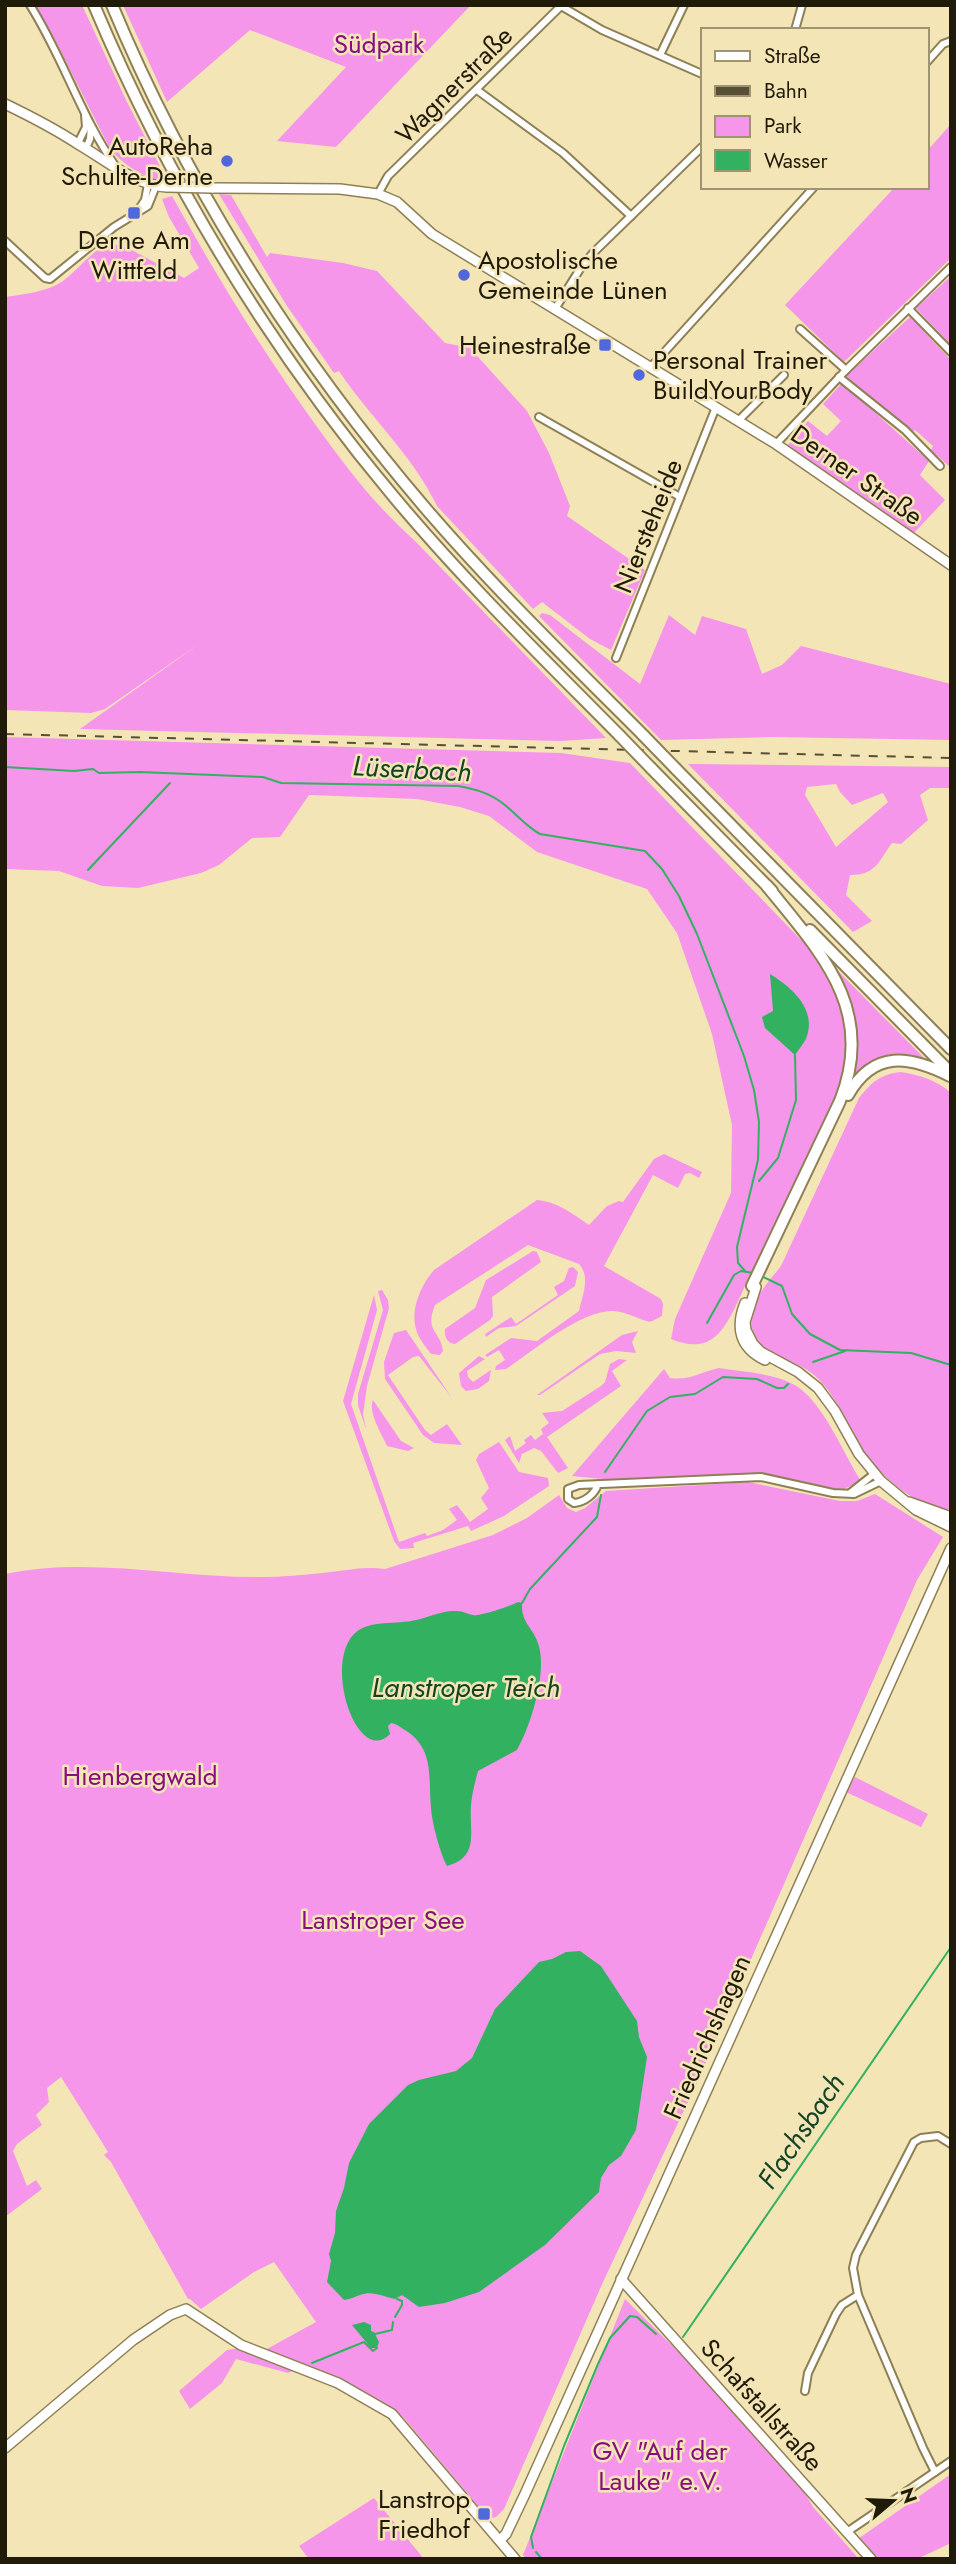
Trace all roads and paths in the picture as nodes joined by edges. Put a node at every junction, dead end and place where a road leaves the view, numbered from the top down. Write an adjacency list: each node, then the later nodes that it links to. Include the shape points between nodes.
1 (30, 5): 14 (street)
2 (94, 5): 41 (highway, bridge, via 177,179 289,360 348,440 423,531)
3 (112, 5): 42 (highway, bridge, via 215,213 276,311 387,462 456,542)
4 (684, 5): 9 (street)
5 (802, 5): 7 (street)
6 (562, 6): 9 (street, via 602,30); 12 (street, Wagnerstraße)
7 (796, 28)
8 (951, 41): 10 (street)
9 (660, 55): 11 (street)
10 (928, 61)
11 (701, 74)
12 (477, 90): 21 (street, Wagnerstraße, via 388,176); 22 (street, via 563,153)
13 (5, 104): 16 (main road)
14 (85, 113): 15 (street); 16 (street)
15 (91, 124): 16 (street, via 92,133); 18 (street)
16 (82, 146): 18 (main road)
17 (701, 148): 22 (street)
18 (117, 167): 19 (main road)
19 (152, 185): 21 (main road, Derner Straße, bridge, via 341,189); 23 (street, via 149,205 50,279)
20 (812, 189): 29 (street)
21 (378, 194): 26 (main road, Derner Straße, via 397,202 432,234)
22 (631, 216): 26 (street, via 580,269)
23 (5, 241)
24 (951, 267): 25 (street)
25 (908, 308): 28 (street); 30 (street)
26 (555, 309): 29 (main road, Derner Straße)
27 (800, 329): 30 (street)
28 (951, 352)
29 (650, 368): 33 (main road, Derner Straße)
30 (846, 370): 32 (street)
31 (784, 375): 35 (street)
32 (839, 377): 36 (street); 37 (street, via 905,430)
33 (716, 407): 35 (main road, Derner Straße); 38 (street, Niersteheide)
34 (538, 417): 38 (street)
35 (738, 421): 36 (main road, Derner Straße)
36 (776, 444): 39 (main road, Derner Straße)
37 (940, 466)
38 (680, 497): 40 (street, Niersteheide)
39 (951, 565)
40 (616, 659)
41 (767, 886): 43 (highway); 44 (highway, via 835,977 848,1009 852,1043 841,1101)
42 (951, 1049)
43 (951, 1075): 44 (highway, via 900,1060 882,1063 862,1075)
44 (766, 1262): 45 (highway)
45 (754, 1287): 46 (main road, via 746,1330 753,1345 818,1388)
46 (878, 1477): 47 (street, via 858,1493 833,1493 761,1477); 48 (main road)
47 (598, 1485): 47 (street, via 571,1486 568,1499 575,1503 585,1500)
48 (908, 1502): 49 (main road); 50 (main road)
49 (951, 1517)
50 (951, 1527)
51 (951, 1548): 53 (main road, Friedrichshagen)
52 (951, 2144): 54 (street, via 938,2136 921,2138 906,2154 856,2255 853,2268)
53 (621, 2279): 59 (main road, Schafstallstraße); 60 (main road, Friedrichshagen)
54 (858, 2294): 55 (street, via 836,2314 808,2373); 58 (street)
55 (805, 2391)
56 (5, 2448): 60 (main road, via 133,2340 186,2309 241,2345 338,2384 385,2410)
57 (951, 2461): 58 (street)
58 (935, 2472): 59 (street)
59 (847, 2532): 62 (main road, Schafstallstraße)
60 (500, 2540): 61 (main road)
61 (515, 2559)
62 (871, 2559)

